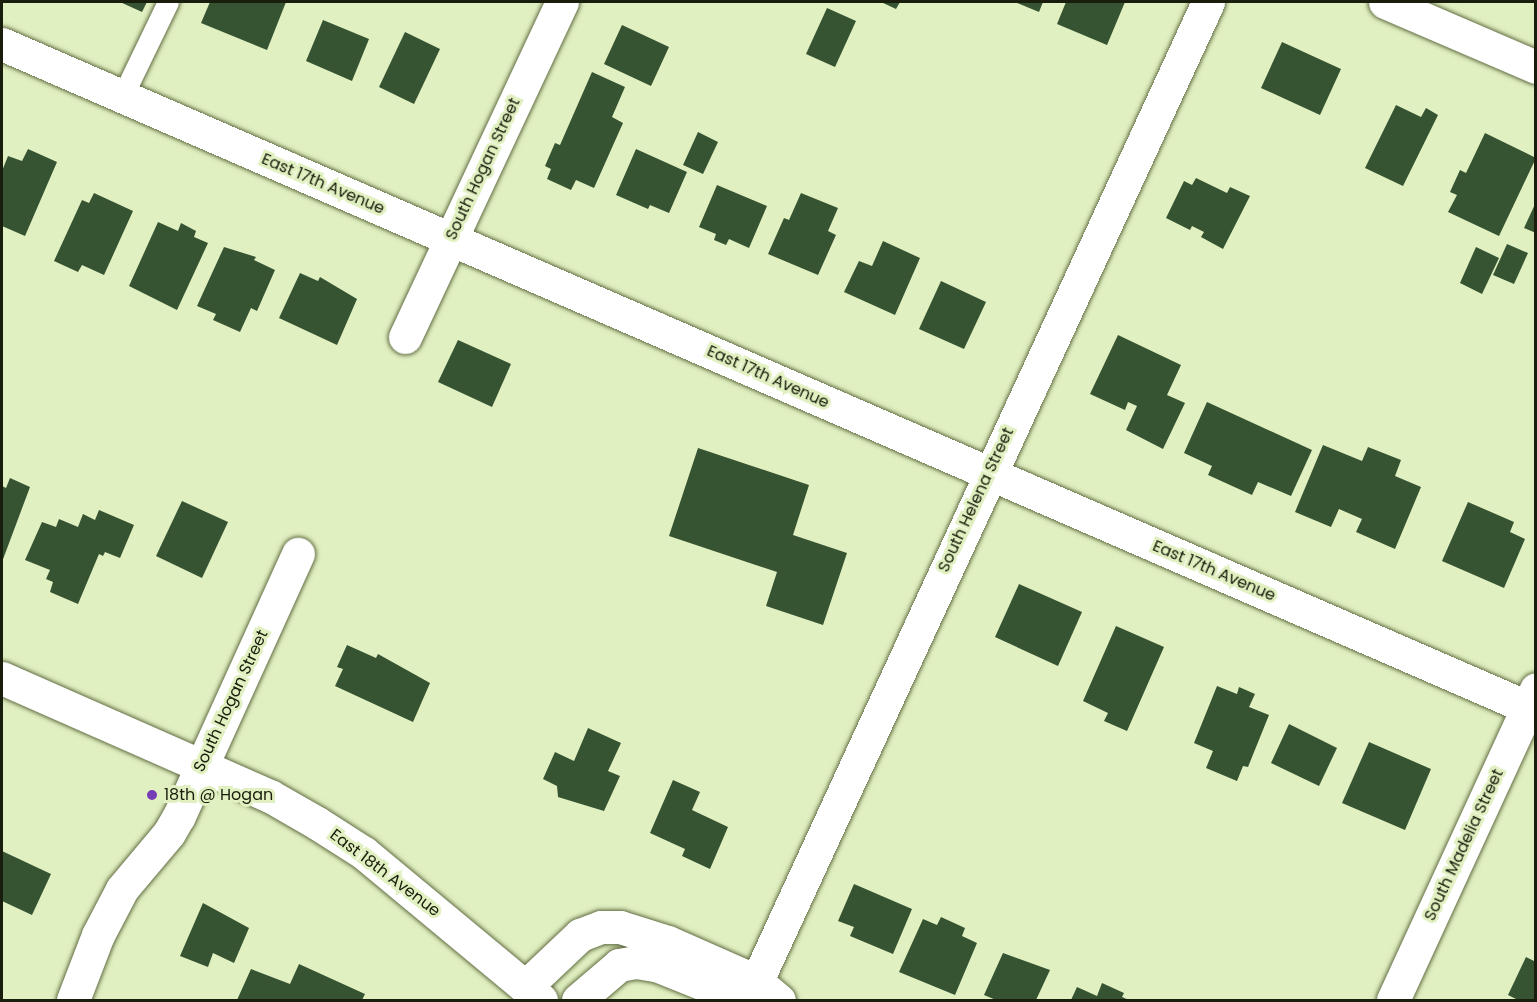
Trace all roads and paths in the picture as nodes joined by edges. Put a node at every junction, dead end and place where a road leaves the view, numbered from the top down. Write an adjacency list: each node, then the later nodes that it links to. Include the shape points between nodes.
1 (168, 2): 7 (lane)
2 (562, 2): 8 (street, South Hogan Street)
3 (1208, 2): 10 (street, South Helena Street)
4 (1385, 2): 6 (street)
5 (2, 44): 7 (street, East 17th Avenue)
6 (1536, 67)
7 (122, 97): 8 (street, East 17th Avenue)
8 (450, 239): 9 (street, South Hogan Street); 10 (street, East 17th Avenue)
9 (405, 337)
10 (988, 473): 13 (street, East 17th Avenue); 16 (street, South Helena Street)
11 (298, 554): 14 (street, South Hogan Street)
12 (2, 678): 14 (street, East 18th Avenue)
13 (1533, 702): 19 (street, South Madelia Street)
14 (201, 766): 15 (street, East 18th Avenue, via 270,796 364,853); 17 (street, South Hogan Street, via 169,833 122,889 98,935)
15 (533, 994): 16 (street, East 18th Avenue, via 564,947 601,927 642,932)
16 (757, 996): 18 (street, via 636,962 619,965)
17 (73, 1000)
18 (578, 1000)
19 (1393, 1000)

